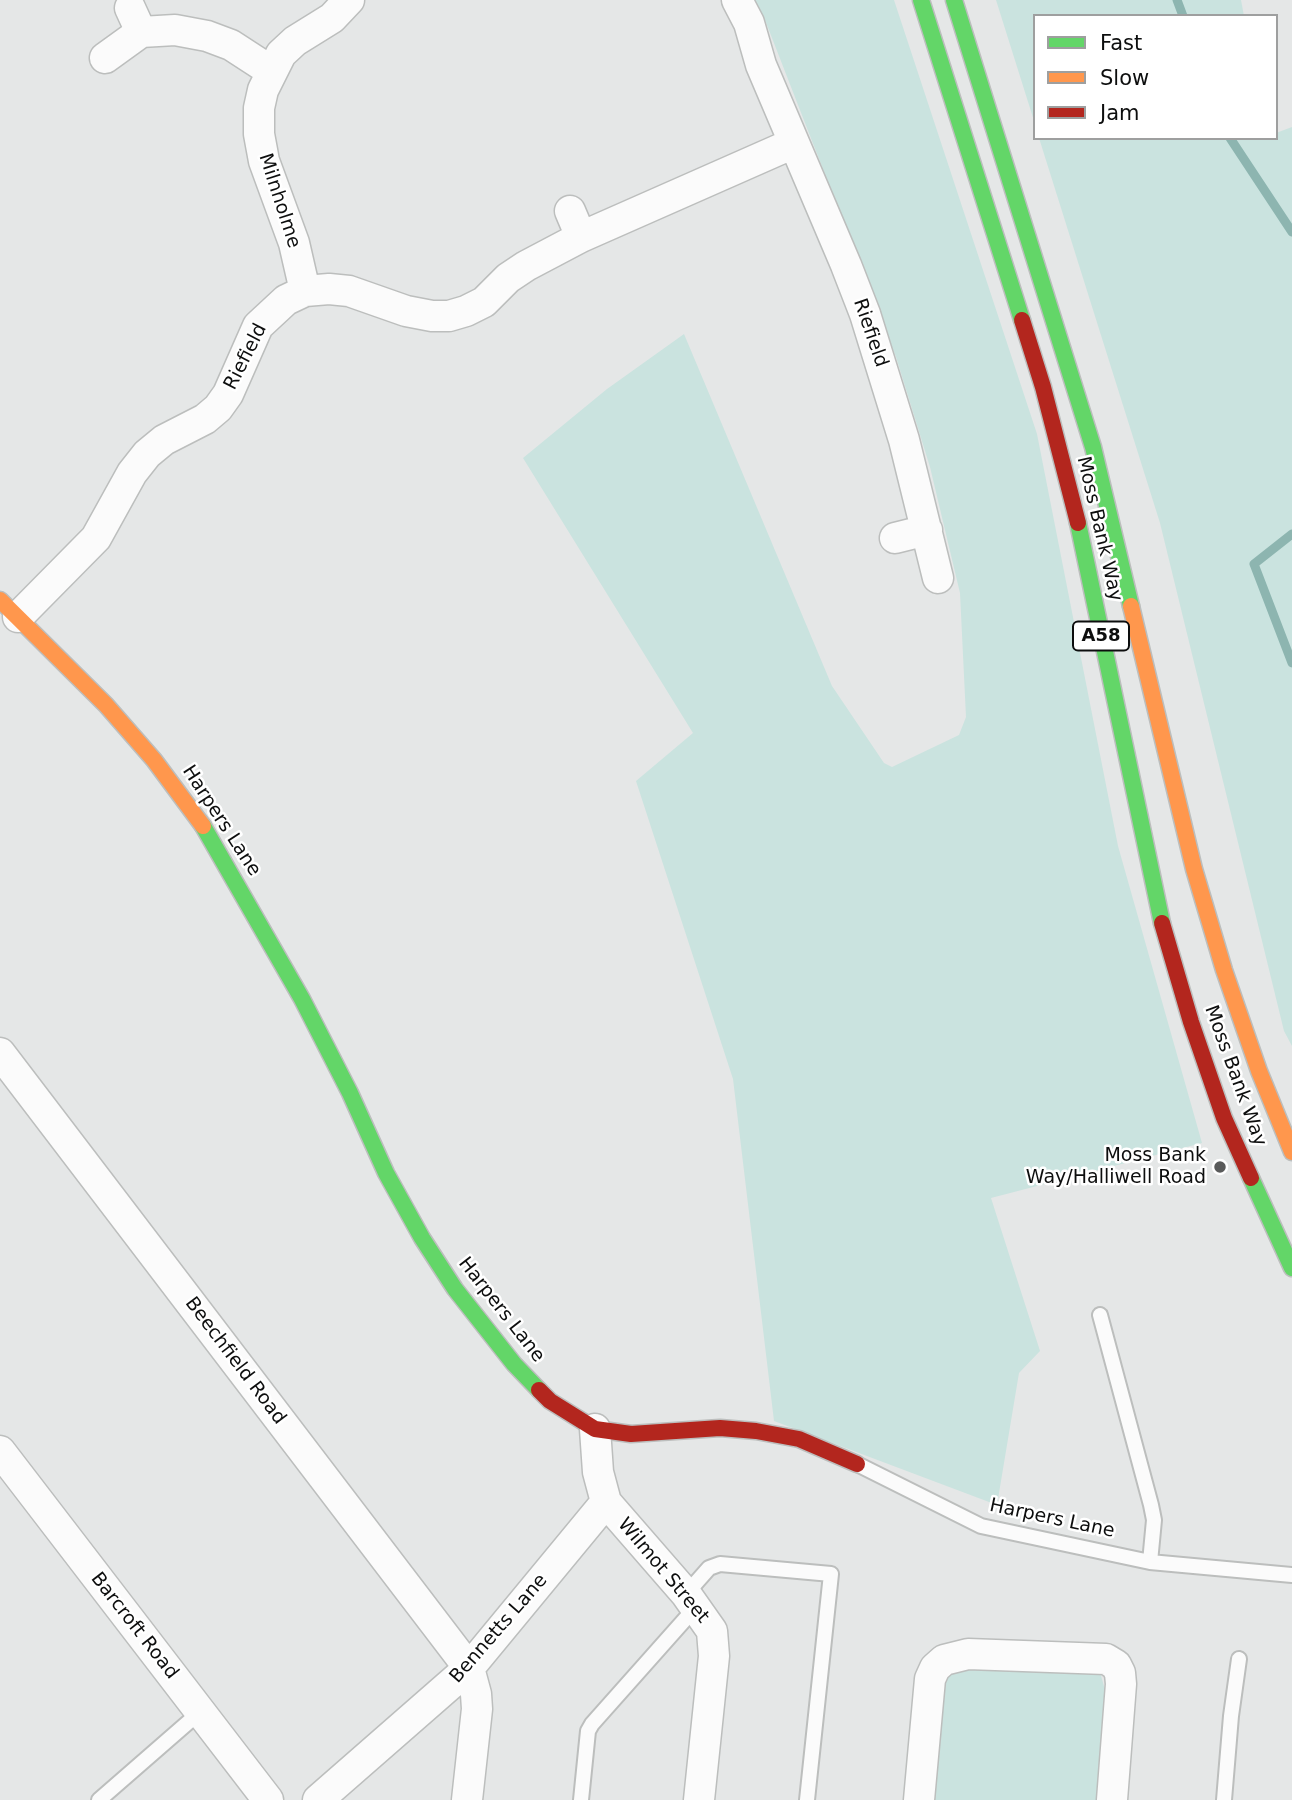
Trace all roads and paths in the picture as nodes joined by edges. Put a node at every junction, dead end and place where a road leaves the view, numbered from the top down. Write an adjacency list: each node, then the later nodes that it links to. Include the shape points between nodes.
1 (349, 0): 6 (street, Milnholme, via 332,18 295,41)
2 (737, 0): 7 (street, Riefield)
3 (921, 0): 15 (main road, Moss Bank Way / A58, via 1043,387 1076,510 1163,926 1191,1022 1224,1118)
4 (954, 0): 14 (main road, Moss Bank Way / A58, via 1093,447 1194,869 1250,1046)
5 (105, 58): 6 (street, via 135,20 207,36)
6 (271, 71): 8 (street, Milnholme, via 259,108 259,134)
7 (794, 142): 8 (street, Riefield, via 576,224 484,302 449,316 406,311 349,292); 9 (street, Riefield, via 865,314 894,403)
8 (305, 291): 12 (street, Riefield, via 286,300 258,326 218,408 147,454 96,538)
9 (926, 530): 10 (street); 11 (street, Riefield)
10 (895, 538)
11 (938, 578)
12 (9, 609): 17 (main road, Harpers Lane, via 106,705 204,828 302,999 386,1173 455,1289 514,1364 550,1401)
13 (0, 1053): 25 (street, Beechfield Road)
14 (1292, 1152)
15 (1292, 1268)
16 (1100, 1315): 21 (lane, via 1151,1505)
17 (595, 1429): 19 (main road, Harpers Lane, via 631,1434 720,1428 756,1431 799,1439); 20 (street, Wilmot Street)
18 (0, 1451): 26 (street, Barcroft Road)
19 (857, 1464): 21 (lane, Harpers Lane, via 981,1526)
20 (606, 1502): 23 (street, Wilmot Street); 25 (street, Bennetts Lane)
21 (1150, 1562): 22 (lane, Harpers Lane)
22 (1292, 1575)
23 (691, 1600): 31 (lane, via 588,1731); 32 (street, Wilmot Street, via 712,1631 714,1643); 33 (lane, via 709,1568 720,1564 831,1574)
24 (1238, 1659): 36 (lane)
25 (469, 1668): 29 (street, Bennetts Lane); 30 (street, via 477,1709)
26 (200, 1712): 27 (lane); 28 (street, Barcroft Road)
27 (100, 1800)
28 (268, 1800)
29 (318, 1800)
30 (467, 1800)
31 (581, 1800)
32 (699, 1800)
33 (807, 1800)
34 (919, 1800): 35 (street, via 930,1679 944,1660 968,1654 1106,1659 1116,1665 1121,1684)
35 (1112, 1800)
36 (1224, 1800)

